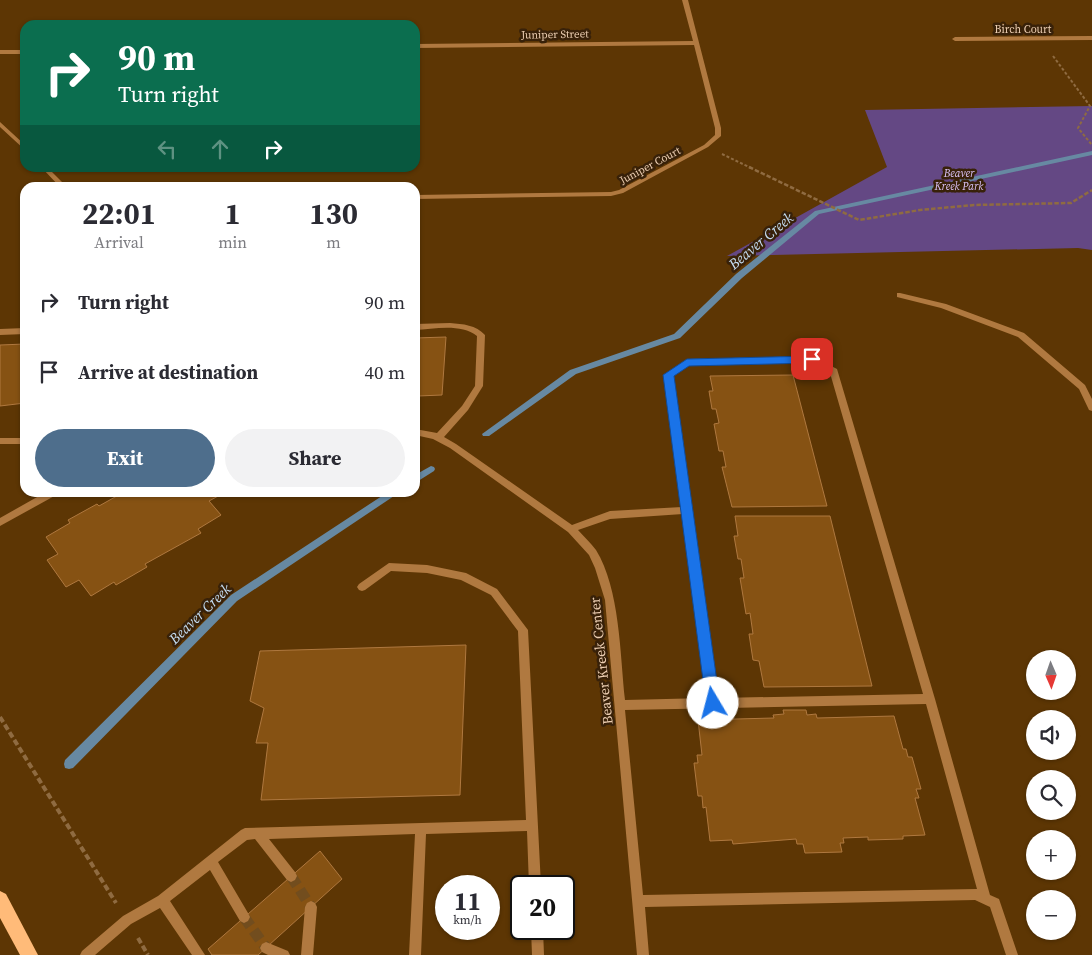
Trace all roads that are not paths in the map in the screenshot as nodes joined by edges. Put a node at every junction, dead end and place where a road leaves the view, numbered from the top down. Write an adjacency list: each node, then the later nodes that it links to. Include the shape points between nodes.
1 (685, 0): 4 (street)
2 (1092, 38): 3 (street, Birch Court)
3 (955, 39)
4 (696, 42): 5 (street, Juniper Street); 12 (street, Juniper Court, via 718,128 718,136 706,146 621,192 611,194)
5 (420, 46)
6 (20, 52): 7 (street)
7 (1, 53)
8 (0, 124): 9 (street)
9 (20, 143)
10 (49, 172): 11 (street)
11 (59, 182)
12 (420, 197)
13 (900, 295): 17 (street, via 943,306 1021,335 1082,387)
14 (420, 327): 19 (street, via 464,326 481,335 479,386 465,408)
15 (20, 331): 16 (street)
16 (0, 332)
17 (1092, 408)
18 (420, 433): 19 (street, Beaver Kreek Center)
19 (438, 438): 25 (street, Beaver Kreek Center)
20 (0, 441): 21 (street)
21 (20, 441)
22 (46, 497): 24 (street)
23 (687, 510): 25 (street, via 610,515); 27 (street, via 668,375 687,362 812,359 834,372); 28 (street)
24 (0, 522)
25 (570, 529): 29 (street, Beaver Kreek Center, via 592,552 610,600)
26 (362, 587): 30 (street, via 389,567 427,569 463,576 494,592 523,630)
27 (930, 699): 28 (street); 36 (street)
28 (713, 703): 29 (street)
29 (620, 705): 39 (street, Beaver Kreek Center)
30 (532, 825): 31 (street); 34 (street)
31 (422, 829): 32 (street); 49 (street)
32 (257, 833): 33 (street, via 245,834); 35 (street)
33 (212, 861): 38 (street); 41 (street)
34 (534, 875)
35 (292, 876)
36 (985, 898): 39 (street, via 975,894); 52 (street, via 995,903)
37 (0, 900): 44 (main road)
38 (162, 900): 45 (street, via 127,920); 46 (street)
39 (638, 901): 51 (street, Beaver Kreek Center)
40 (311, 907): 48 (street)
41 (244, 917)
42 (537, 940): 50 (street)
43 (266, 948): 47 (street)
44 (29, 955)
45 (86, 955)
46 (199, 955)
47 (284, 955)
48 (307, 955)
49 (416, 955)
50 (538, 955)
51 (643, 955)
52 (1012, 955)

